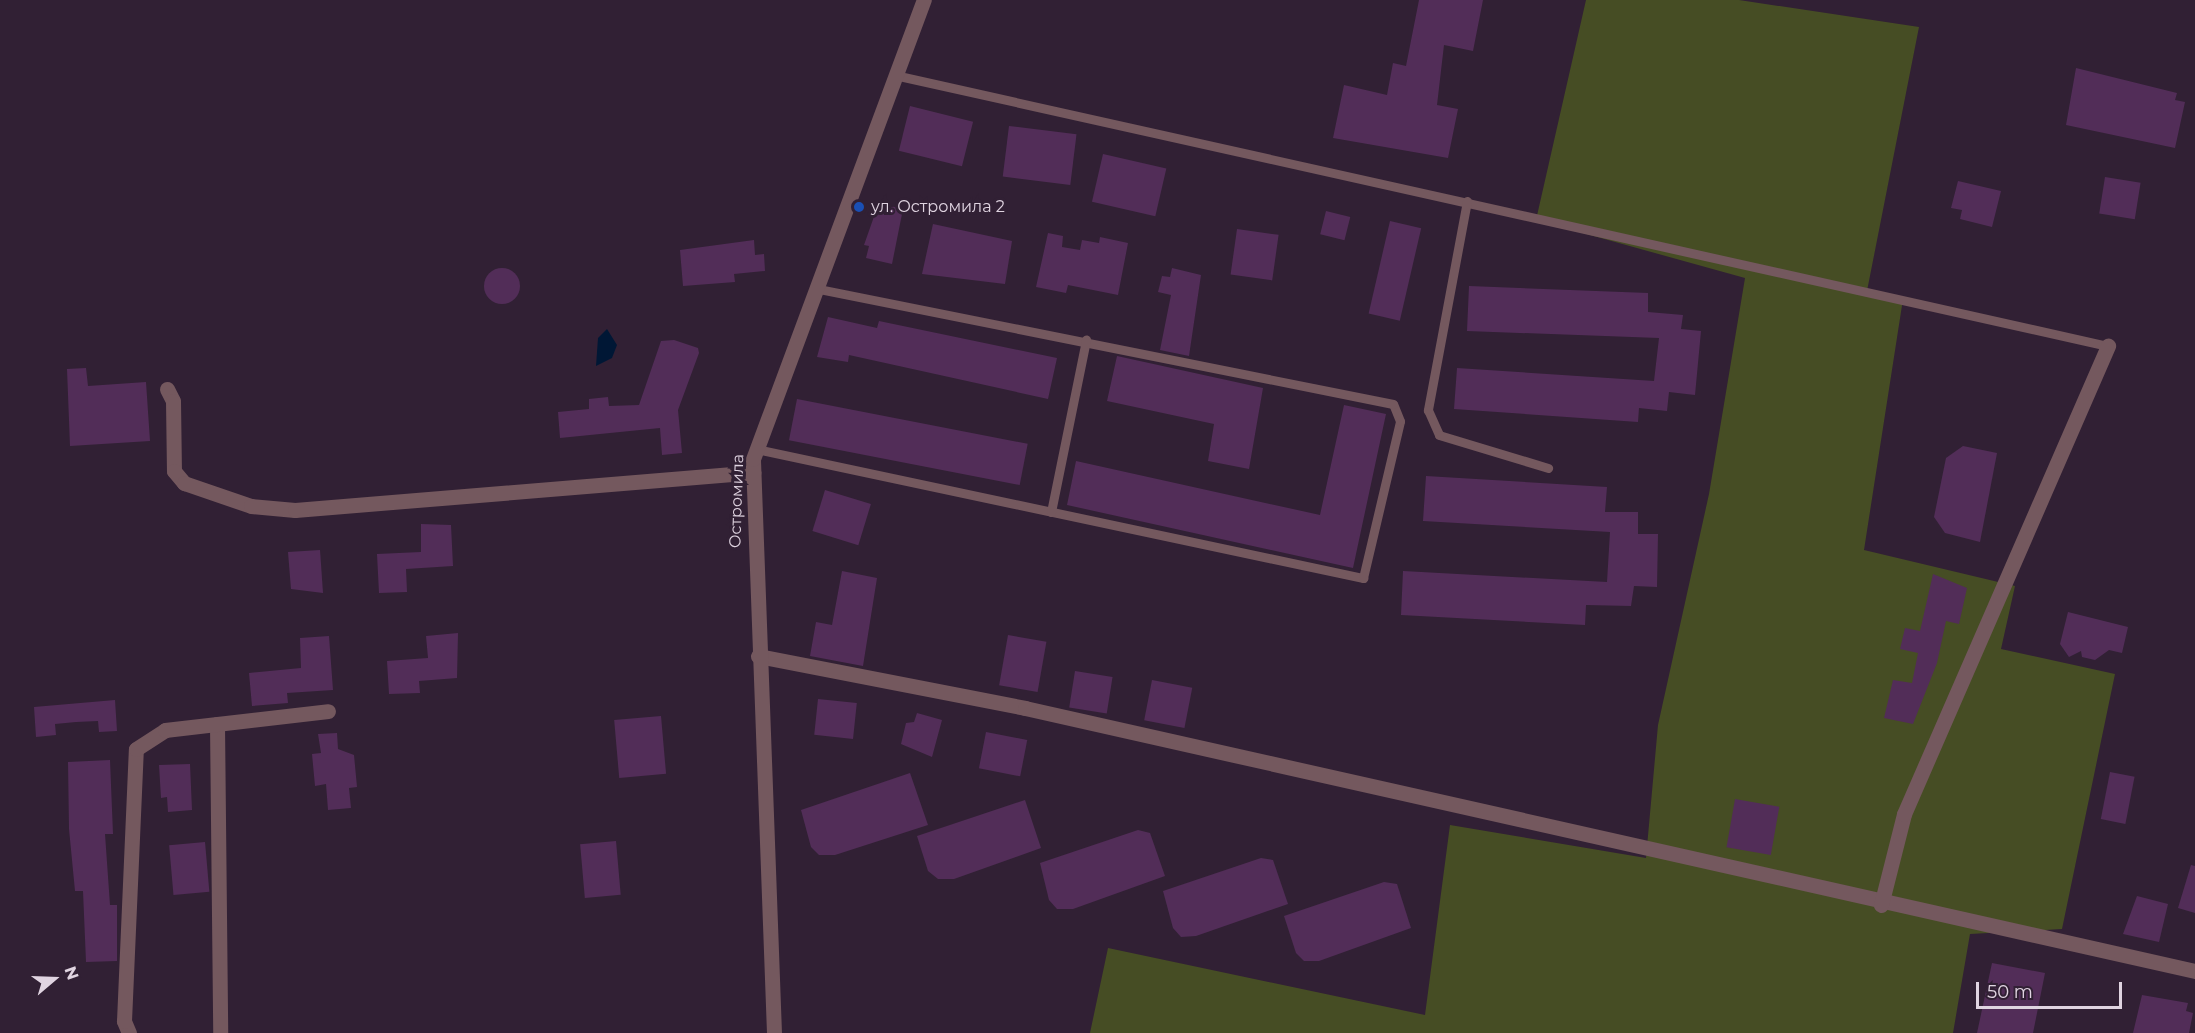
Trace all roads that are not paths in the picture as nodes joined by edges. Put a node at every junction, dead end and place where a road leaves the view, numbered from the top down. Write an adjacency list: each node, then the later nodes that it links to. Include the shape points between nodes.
1 (924, 0): 2 (street, Остромила)
2 (898, 76): 3 (lane); 4 (street, Остромила)
3 (1467, 201): 6 (lane); 9 (lane, via 1428,410 1439,435)
4 (819, 289): 5 (lane); 8 (street, Остромила)
5 (1086, 340): 11 (lane); 11 (lane, via 1393,404 1400,421 1363,578)
6 (2108, 346): 15 (street, via 1904,814)
7 (167, 389): 10 (street, via 173,401 174,471 184,483 251,506 296,510)
8 (756, 449): 10 (street, Остромила); 11 (lane)
9 (1548, 468)
10 (753, 472): 12 (street, Остромила)
11 (1051, 512)
12 (758, 656): 15 (street, via 1025,708); 19 (street, Остромила)
13 (328, 711): 14 (street)
14 (217, 724): 17 (street, via 146,738 131,762 124,1021); 18 (street)
15 (1881, 905): 16 (street)
16 (2195, 971)
17 (129, 1033)
18 (220, 1033)
19 (774, 1033)

